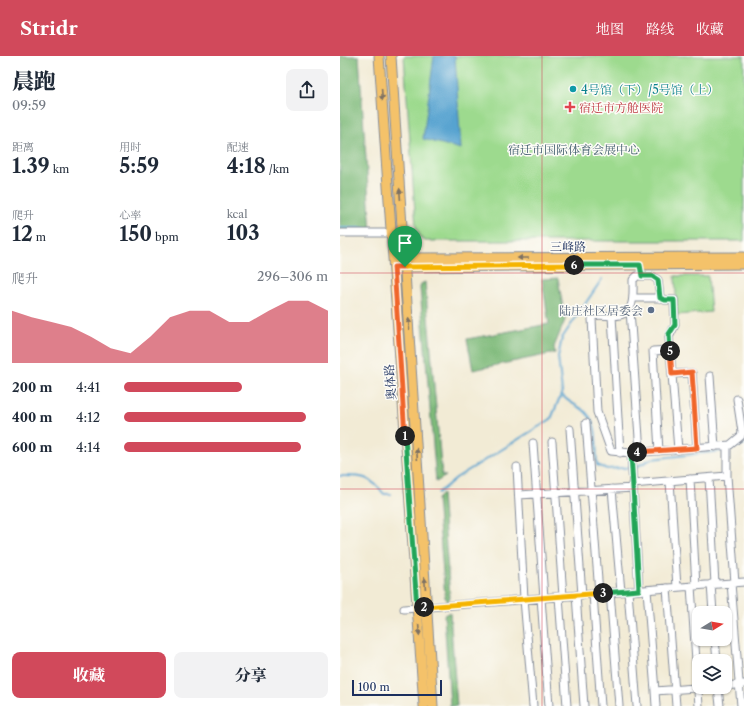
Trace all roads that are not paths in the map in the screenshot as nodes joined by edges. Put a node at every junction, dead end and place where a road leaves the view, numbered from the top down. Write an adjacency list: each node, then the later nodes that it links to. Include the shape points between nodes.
1 (379, 56): 4 (main road, 奥体路, one-way to 4)
2 (391, 56): 8 (main road, 奥体路, one-way to 2)
3 (340, 233): 4 (street)
4 (391, 233): 7 (main road, 奥体路)
5 (744, 257): 6 (main road, 三峰路)
6 (639, 261): 8 (main road, 三峰路); 9 (main road, 三峰路); 10 (street)
7 (393, 263): 8 (main road, 三峰路); 61 (main road, 奥体路)
8 (404, 263): 60 (main road, 奥体路, one-way to 8)
9 (744, 264)
10 (642, 276): 11 (street, via 637,276 633,280); 12 (street, via 652,276 658,280)
11 (633, 298): 12 (street); 13 (street)
12 (660, 298): 15 (street, via 674,300 675,325 669,334)
13 (630, 310): 14 (street, via 626,314); 28 (street)
14 (612, 316): 29 (street); 29 (street, via 598,315 592,319 597,412 609,448)
15 (670, 350): 16 (street); 27 (street, via 653,351)
16 (672, 374): 25 (street, via 692,372); 26 (street)
17 (710, 376): 24 (street)
18 (737, 399): 23 (street, via 742,432 741,436)
19 (586, 424): 38 (street)
20 (570, 429): 39 (street)
21 (552, 442): 40 (street)
22 (533, 443): 41 (street)
23 (728, 446): 24 (street); 32 (street)
24 (715, 447): 25 (street)
25 (697, 448): 26 (street)
26 (678, 450): 27 (street)
27 (659, 451): 28 (street)
28 (640, 452): 30 (street)
29 (620, 453): 30 (street)
30 (631, 453): 36 (street)
31 (517, 467): 42 (street)
32 (727, 476): 33 (street); 44 (street)
33 (709, 478): 34 (street); 45 (street)
34 (690, 479): 35 (street); 46 (street)
35 (670, 481): 36 (street); 47 (street)
36 (633, 486): 37 (street); 49 (street)
37 (612, 489): 38 (street); 53 (street)
38 (591, 490): 39 (street); 54 (street)
39 (574, 491): 40 (street); 55 (street)
40 (556, 492): 41 (street); 56 (street)
41 (536, 494): 42 (street); 57 (street)
42 (519, 495): 58 (street)
43 (744, 582): 44 (street)
44 (733, 583): 45 (street); 64 (street)
45 (713, 584): 46 (street); 59 (street)
46 (694, 586): 47 (street); 63 (street)
47 (677, 587): 48 (street)
48 (667, 588): 50 (street); 66 (street)
49 (639, 590): 50 (street); 51 (street)
50 (647, 590): 67 (street)
51 (628, 591): 53 (street); 78 (street)
52 (610, 592): 53 (street); 54 (street); 77 (street)
53 (620, 592)
54 (596, 594): 55 (street); 76 (street)
55 (579, 595): 56 (street); 75 (street)
56 (561, 596): 57 (street); 74 (street)
57 (543, 598): 58 (street); 73 (street)
58 (524, 599): 60 (street); 72 (street)
59 (713, 606)
60 (427, 607): 61 (street); 71 (main road, 奥体路)
61 (417, 608): 62 (street); 70 (main road, 奥体路, one-way to 70)
62 (404, 609)
63 (697, 654)
64 (741, 684): 83 (street)
65 (692, 688): 66 (street)
66 (674, 690): 67 (street); 80 (street)
67 (654, 691): 79 (street)
68 (698, 694): 81 (street)
69 (719, 694): 82 (street)
70 (424, 706)
71 (434, 706)
72 (533, 706)
73 (549, 706)
74 (566, 706)
75 (584, 706)
76 (601, 706)
77 (619, 706)
78 (637, 706)
79 (656, 706)
80 (676, 706)
81 (699, 706)
82 (720, 706)
83 (741, 706)

